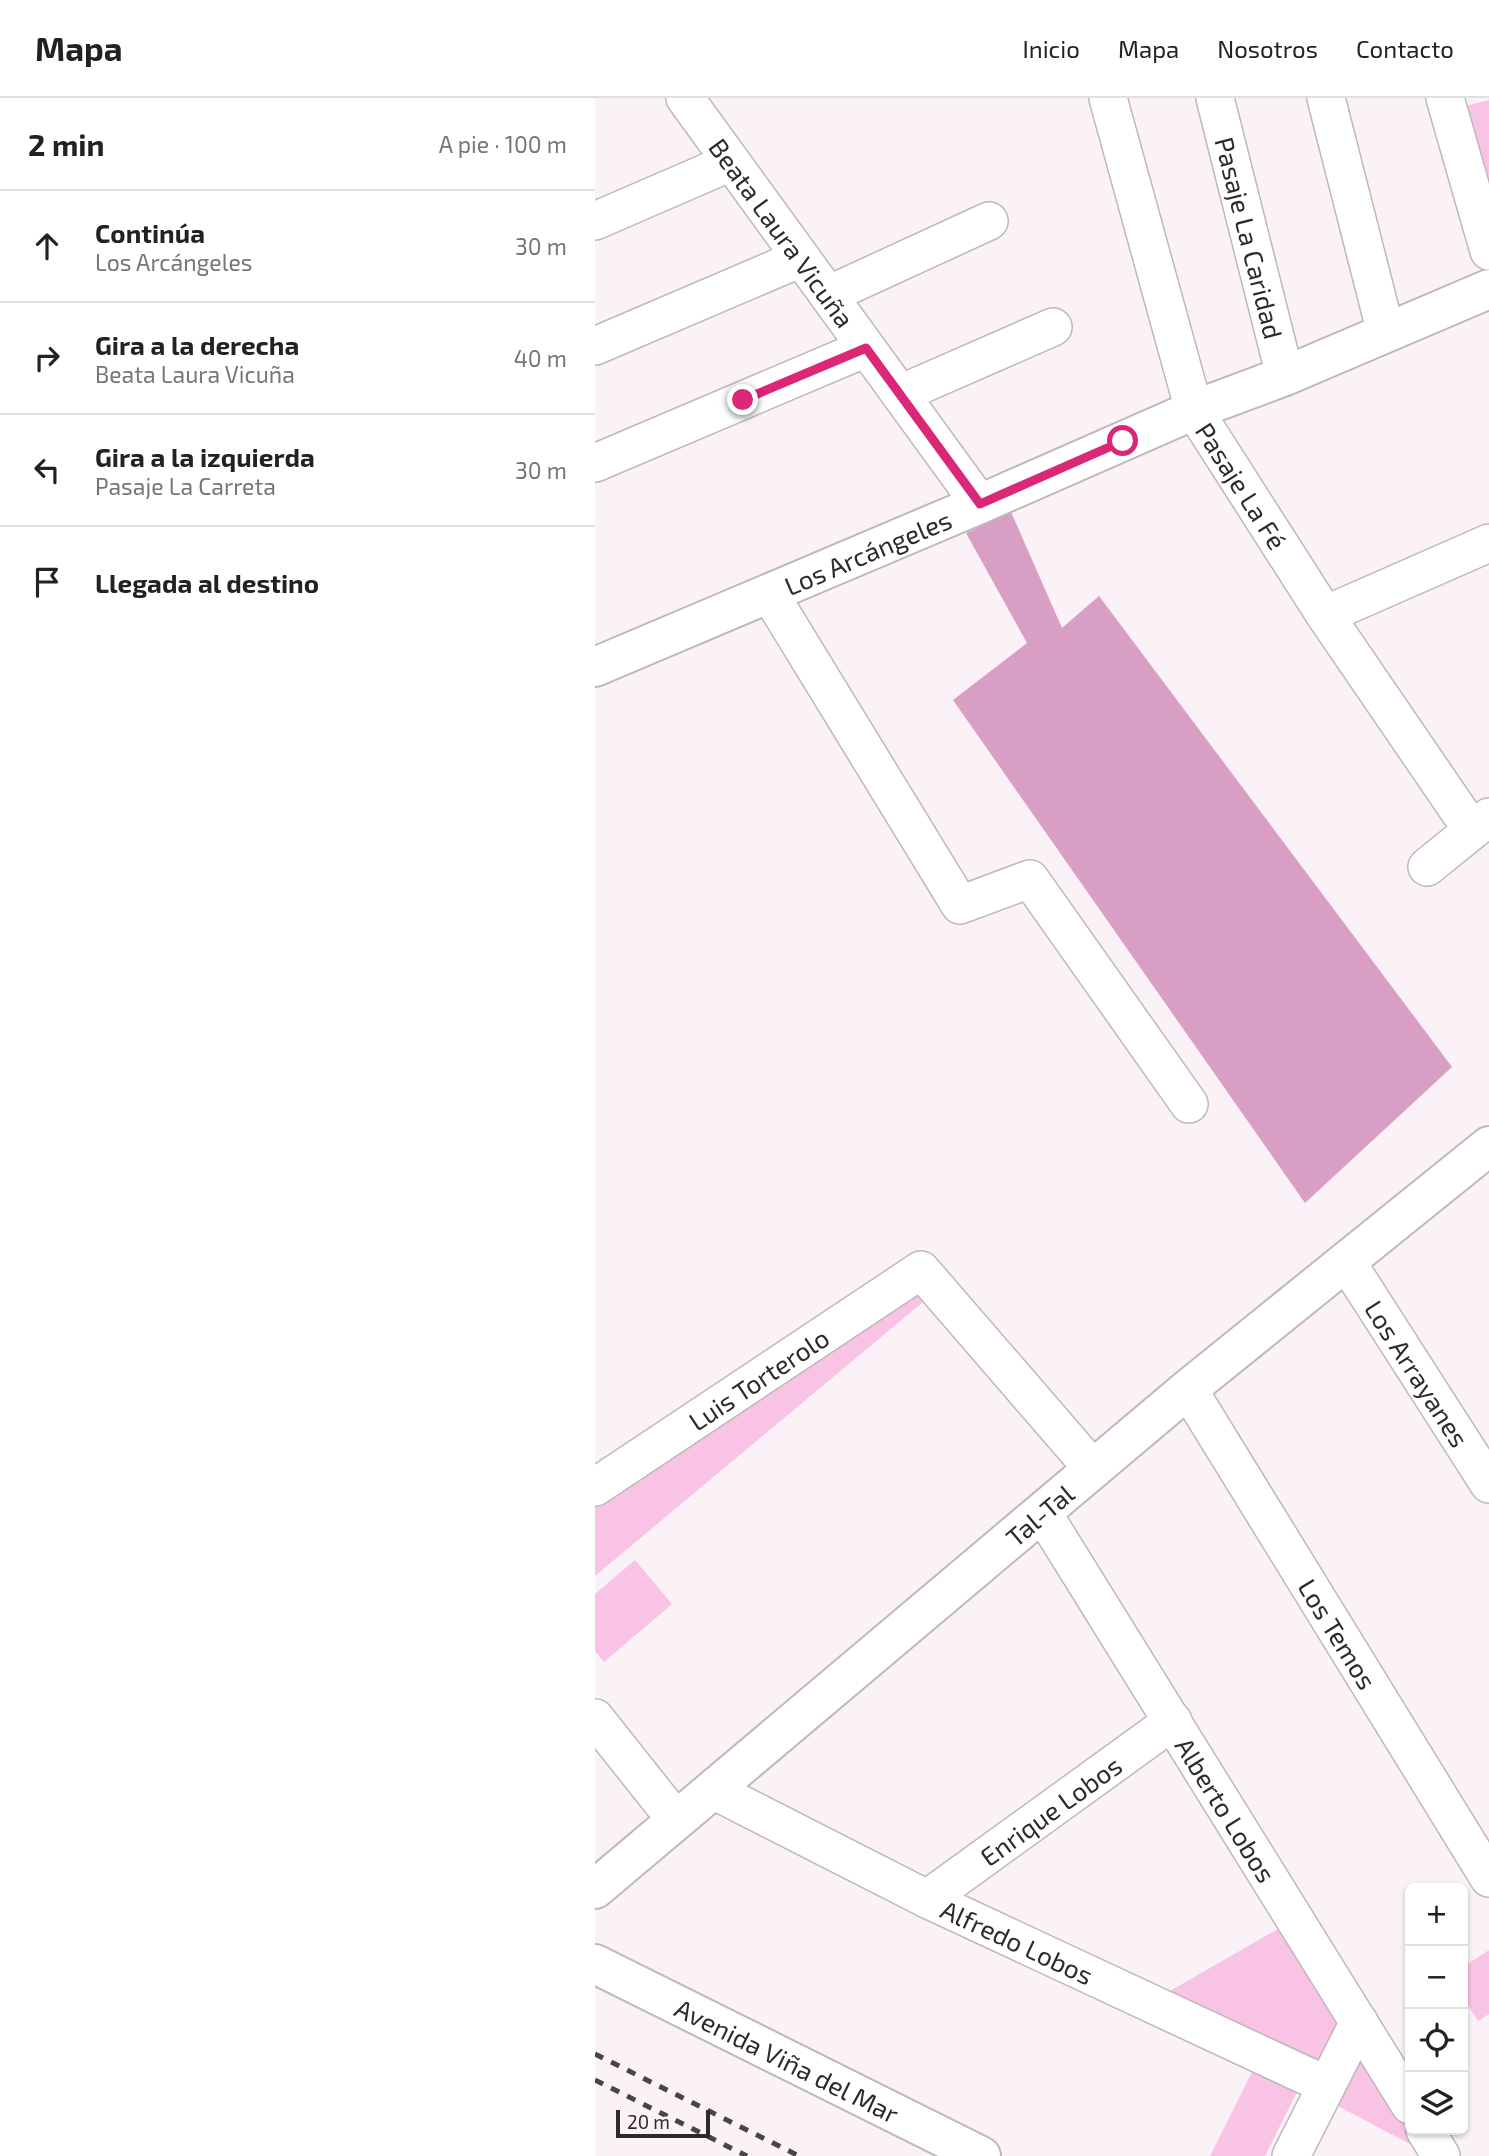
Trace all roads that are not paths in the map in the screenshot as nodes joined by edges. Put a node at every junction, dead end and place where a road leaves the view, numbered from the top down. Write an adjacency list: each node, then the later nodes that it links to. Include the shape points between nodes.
1 (685, 98): 6 (street, Beata Laura Vicuña)
2 (1108, 98): 19 (street, Pasaje La Fé)
3 (1215, 98): 17 (street, Pasaje La Caridad)
4 (1326, 98): 14 (street)
5 (1450, 99): 9 (street)
6 (731, 162): 7 (street); 10 (street, Beata Laura Vicuña)
7 (595, 221)
8 (989, 221): 11 (street)
9 (1489, 251)
10 (801, 258): 11 (street, Beata Laura Vicuña); 15 (street)
11 (828, 295): 16 (street, Beata Laura Vicuña)
12 (1484, 300): 14 (street, Los Arcángeles)
13 (1053, 327): 18 (street)
14 (1385, 333): 17 (street, Los Arcángeles)
15 (595, 346)
16 (866, 348): 18 (street, Beata Laura Vicuña); 20 (street)
17 (1285, 376): 19 (street, Los Arcángeles)
18 (900, 394): 21 (street, Beata Laura Vicuña)
19 (1195, 410): 21 (street, Los Arcángeles); 24 (street, Pasaje La Fé)
20 (595, 463)
21 (980, 504): 23 (street, Los Arcángeles)
22 (1489, 543): 24 (street)
23 (769, 593): 25 (street, Los Arcángeles); 28 (street, via 960,905 1030,879)
24 (1325, 615): 26 (street, Pasaje La Fé)
25 (595, 667)
26 (1481, 823): 27 (street)
27 (1427, 867)
28 (1189, 1104)
29 (1489, 1146): 30 (street, Tal-Tal)
30 (1346, 1261): 31 (street, Tal-Tal); 33 (street, Los Arrayanes)
31 (1188, 1389): 32 (street, Tal-Tal); 40 (street, Los Temos)
32 (1093, 1469): 34 (street, Luis Torterolo, via 921,1270); 35 (street, Tal-Tal)
33 (1489, 1484)
34 (595, 1487)
35 (1042, 1512): 37 (street, Alberto Lobos); 38 (street, Tal-Tal)
36 (595, 1718): 39 (street)
37 (1173, 1721): 42 (street, Enrique Lobos); 44 (street, Alberto Lobos)
38 (713, 1790): 39 (street, Tal-Tal); 42 (street, Alfredo Lobos)
39 (677, 1820): 41 (street, Tal-Tal)
40 (1489, 1878)
41 (595, 1889)
42 (927, 1899): 45 (street, Alfredo Lobos)
43 (595, 1964): 48 (street, Avenida Viña del Mar)
44 (1359, 2022): 45 (street); 46 (street, Alberto Lobos)
45 (1326, 2085): 49 (street)
46 (1405, 2097)
47 (1428, 2135): 50 (street)
48 (981, 2156)
49 (1291, 2156)
50 (1441, 2156)

